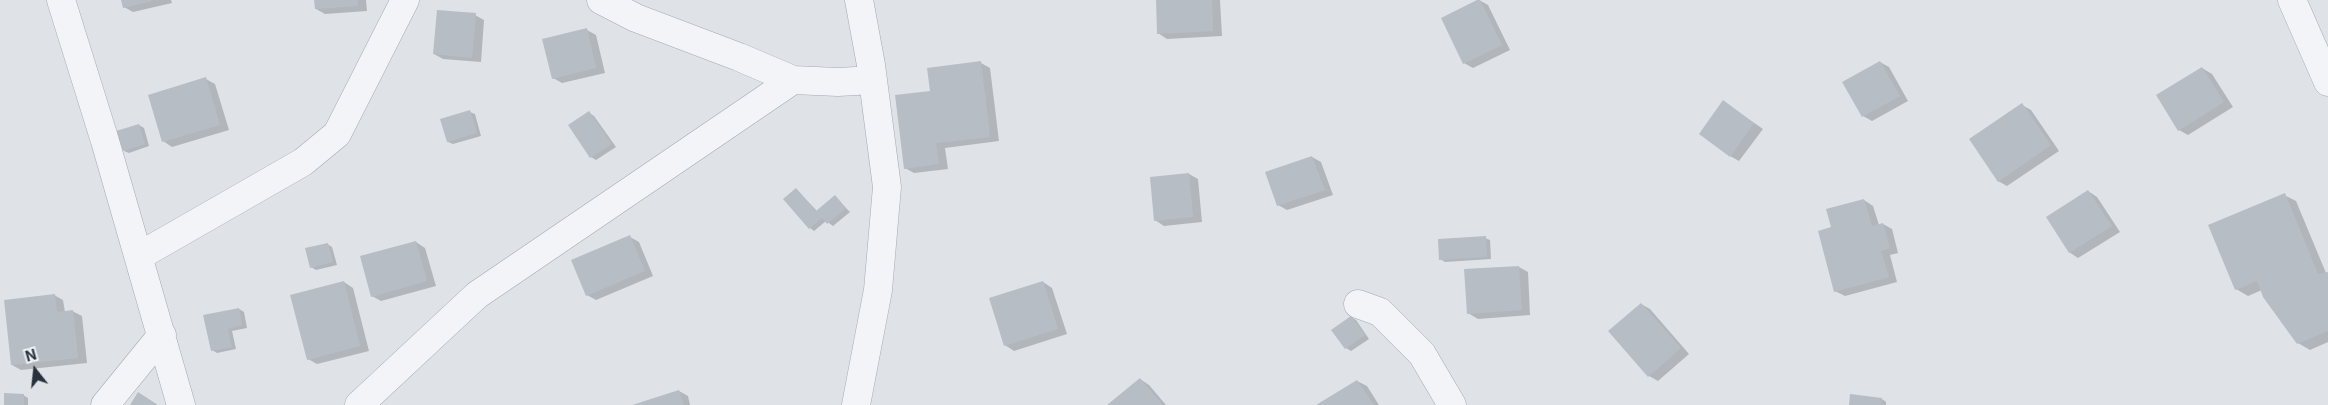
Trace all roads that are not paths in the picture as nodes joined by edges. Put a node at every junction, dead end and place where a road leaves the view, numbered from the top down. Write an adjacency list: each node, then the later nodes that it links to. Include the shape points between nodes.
1 (61, 0): 9 (street)
2 (405, 0): 9 (street, via 337,134 303,162)
3 (601, 0): 6 (street, via 636,18)
4 (859, 0): 7 (street)
5 (2292, 0): 8 (street)
6 (793, 80): 7 (street); 14 (street, via 477,295)
7 (873, 80): 15 (street, via 887,187 878,290)
8 (2328, 82)
9 (139, 256): 11 (street)
10 (1358, 304): 16 (street, via 1380,312 1422,354)
11 (162, 335): 12 (street); 13 (street)
12 (105, 405)
13 (181, 405)
14 (360, 405)
15 (856, 405)
16 (1452, 405)

